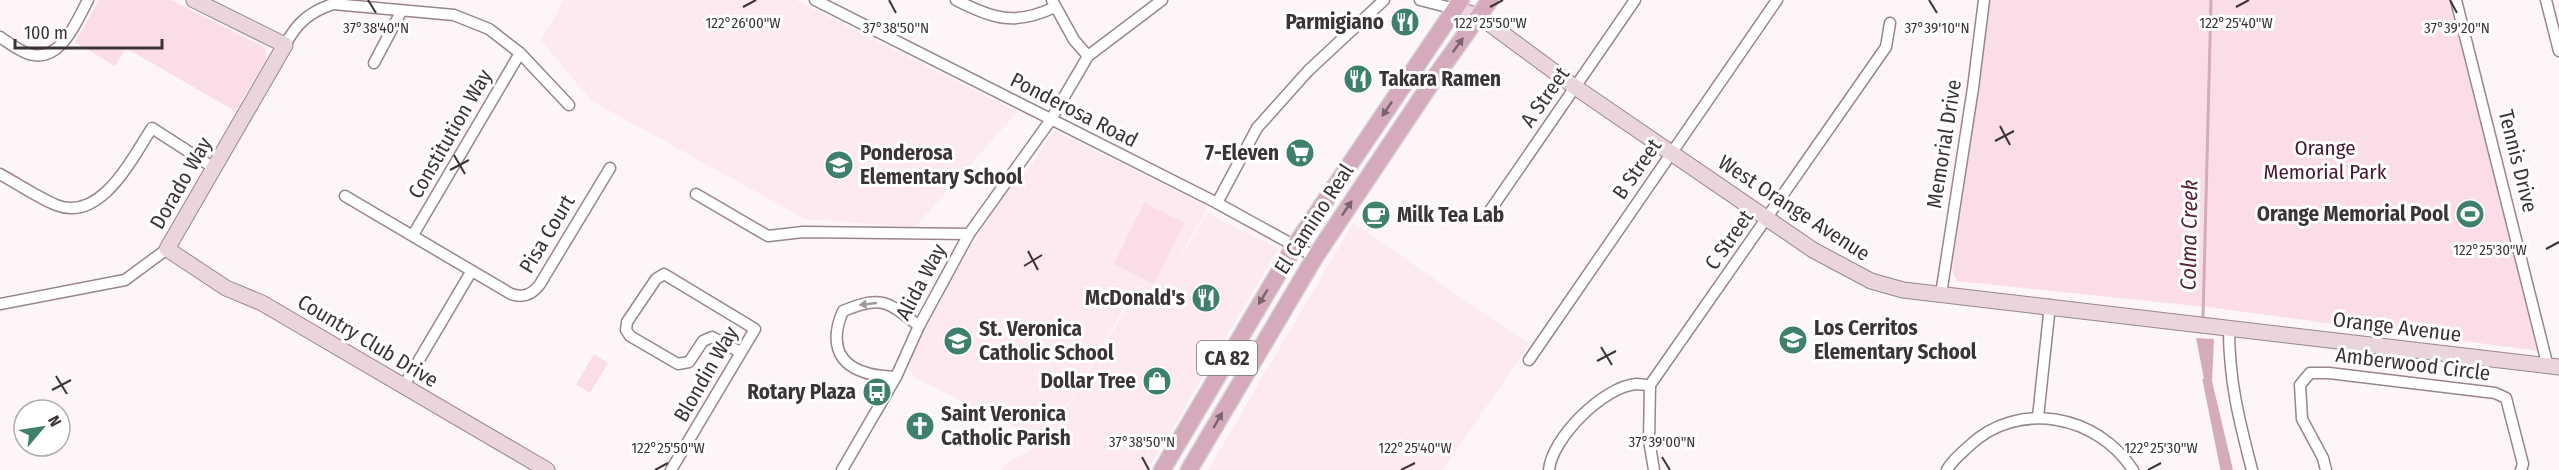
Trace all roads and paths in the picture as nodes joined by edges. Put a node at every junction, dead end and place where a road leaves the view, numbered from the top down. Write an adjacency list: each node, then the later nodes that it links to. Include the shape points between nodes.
1 (88, 0): 19 (street, via 64,44 48,53 31,55)
2 (815, 0): 27 (street, Ponderosa Road)
3 (956, 0): 14 (street, via 994,18 1013,20 1029,17)
4 (1162, 0): 23 (street)
5 (1384, 0): 34 (street, via 1308,71 1257,128)
6 (1420, 0): 15 (street, West Orange Avenue)
7 (1490, 0): 17 (main road, El Camino Real / CA 82)
8 (1635, 0): 25 (street, A Street)
9 (1777, 0): 28 (street, B Street)
10 (1984, 0): 43 (street, Memorial Drive)
11 (2456, 0): 50 (street, Tennis Drive)
12 (2546, 0): 21 (street)
13 (200, 1): 20 (street)
14 (1053, 4): 23 (street)
15 (1458, 4): 17 (street, West Orange Avenue); 39 (main road, El Camino Real / CA 82, one-way to 39)
16 (401, 12): 20 (street, via 333,4 314,10 295,27); 22 (street, via 454,15 489,29); 24 (street)
17 (1479, 16): 25 (street, West Orange Avenue); 41 (main road, El Camino Real / CA 82, one-way to 17)
18 (1890, 23): 36 (street, C Street, via 1886,47)
19 (0, 37)
20 (285, 45): 29 (street, Dorado Way)
21 (2559, 51)
22 (520, 53): 26 (street); 38 (street, Constitution Way)
23 (1088, 56): 27 (street, Alida Way)
24 (374, 63)
25 (1575, 87): 28 (street, West Orange Avenue); 35 (street, A Street)
26 (569, 105)
27 (1050, 121): 34 (street, Ponderosa Road); 37 (street, Alida Way)
28 (1672, 153): 36 (street, West Orange Avenue); 49 (street, B Street)
29 (214, 168): 31 (street, via 152,128 100,200 78,208 58,206); 40 (street, Dorado Way)
30 (610, 168): 42 (street, Pisa Court, via 536,290 517,296)
31 (0, 174)
32 (696, 194): 37 (street, via 768,236 803,232)
33 (345, 196): 38 (street, Pisa Court)
34 (1217, 203): 39 (street, Ponderosa Road)
35 (1487, 215)
36 (1768, 218): 43 (street, West Orange Avenue, via 1813,250 1871,281 1903,290); 52 (street, C Street)
37 (969, 234): 46 (street, Alida Way)
38 (413, 235): 42 (street, Pisa Court)
39 (1294, 247): 41 (street, Ponderosa Road); 58 (main road, El Camino Real / CA 82, one-way to 58)
40 (167, 249): 44 (street, Dorado Way, via 125,280); 53 (street, Country Club Drive, via 226,288 262,303)
41 (1315, 257): 59 (main road, El Camino Real / CA 82, one-way to 41)
42 (471, 272): 53 (street)
43 (1941, 294): 45 (street, West Orange Avenue)
44 (0, 304)
45 (2050, 305): 47 (street, West Orange Avenue); 54 (street)
46 (919, 326): 51 (street, Alida Way); 51 (street, one-way to 51, via 887,303 866,302 843,311 836,326 835,344 848,363 863,372)
47 (2223, 328): 50 (street, Orange Avenue); 64 (street, via 2234,400)
48 (740, 352): 48 (street, Blondin Way, via 755,329 664,274 656,279 626,326 630,336 678,364 689,362 704,341 712,337); 56 (street, Blondin Way)
49 (1529, 360)
50 (2553, 367)
51 (896, 377): 57 (street, Alida Way)
52 (1650, 385): 60 (street, via 1634,384 1611,393 1569,426 1554,450); 61 (street, via 1649,440)
53 (403, 387): 55 (street, Country Club Drive)
54 (2038, 417): 62 (street, via 2001,424 1977,438); 63 (street, via 2090,429 2119,452)
55 (547, 470)
56 (671, 470)
57 (842, 470)
58 (1162, 470)
59 (1189, 470)
60 (1549, 470)
61 (1654, 470)
62 (1947, 470)
63 (2133, 470)
64 (2252, 470)
65 (2326, 470): 66 (street, Amberwood Circle, via 2302,419 2300,385 2310,373 2494,393 2506,398 2523,464)
66 (2521, 470)

